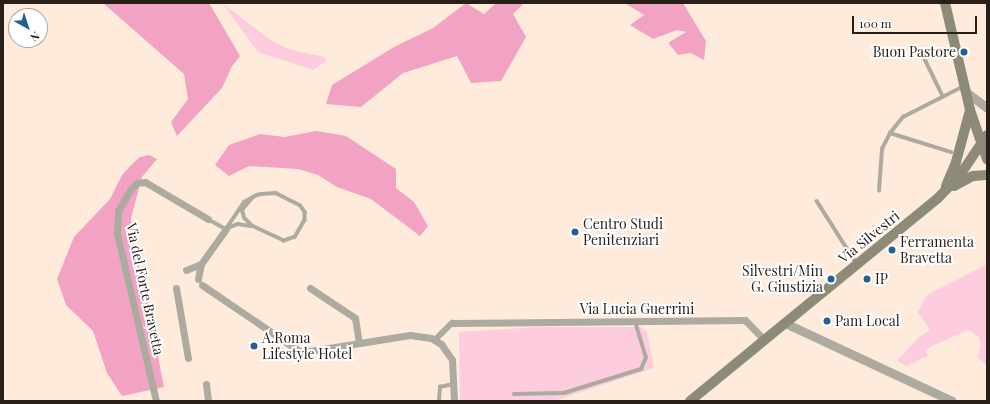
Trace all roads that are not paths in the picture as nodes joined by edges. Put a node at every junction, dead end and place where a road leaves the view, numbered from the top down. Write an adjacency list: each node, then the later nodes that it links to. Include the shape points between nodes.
1 (945, 3): 3 (main road)
2 (920, 49): 4 (lane)
3 (965, 89): 4 (lane); 5 (street); 6 (main road)
4 (943, 96): 7 (lane, via 903,117)
5 (987, 108)
6 (970, 110): 9 (main road); 14 (main road, Via Silvestri, via 956,162)
7 (890, 133): 10 (lane); 13 (lane, via 882,149)
8 (987, 135): 9 (main road, Via Silvestri)
9 (980, 143): 11 (main road); 14 (main road, Via Silvestri, via 967,166)
10 (951, 152)
11 (987, 159)
12 (987, 174): 14 (main road, Via Silvestri, via 973,176)
13 (879, 191)
14 (942, 194): 21 (main road, Via Silvestri)
15 (253, 197): 18 (lane, via 242,213); 18 (lane, via 264,193 279,194 302,206 306,217 295,237 288,241); 19 (lane, via 241,205)
16 (817, 201): 21 (lane)
17 (208, 219): 19 (lane); 37 (street, Via del Forte Bravetta, via 149,183 142,182 133,186 118,211 117,233)
18 (252, 226): 19 (lane, via 238,224)
19 (226, 229): 20 (street)
20 (201, 264): 22 (street); 23 (street)
21 (857, 264): 28 (main road, Via Silvestri)
22 (186, 270)
23 (198, 279)
24 (202, 285): 32 (street, via 294,349 310,351)
25 (176, 288): 33 (street)
26 (310, 288): 32 (street, via 352,315 356,321)
27 (635, 323): 29 (street, Via Lucia Guerrini); 31 (street, Via Lucia Guerrini, via 745,320); 36 (lane, via 646,358 642,369 564,393)
28 (785, 323): 31 (main road); 42 (street)
29 (452, 324): 30 (street)
30 (435, 340): 32 (street, via 414,335); 35 (street, via 445,348 452,360)
31 (764, 340): 41 (main road)
32 (359, 343)
33 (188, 358)
34 (206, 384): 38 (street)
35 (454, 384): 39 (lane, via 440,387); 40 (street)
36 (514, 394)
37 (156, 401)
38 (208, 401)
39 (439, 401)
40 (454, 401)
41 (690, 401)
42 (952, 401)

